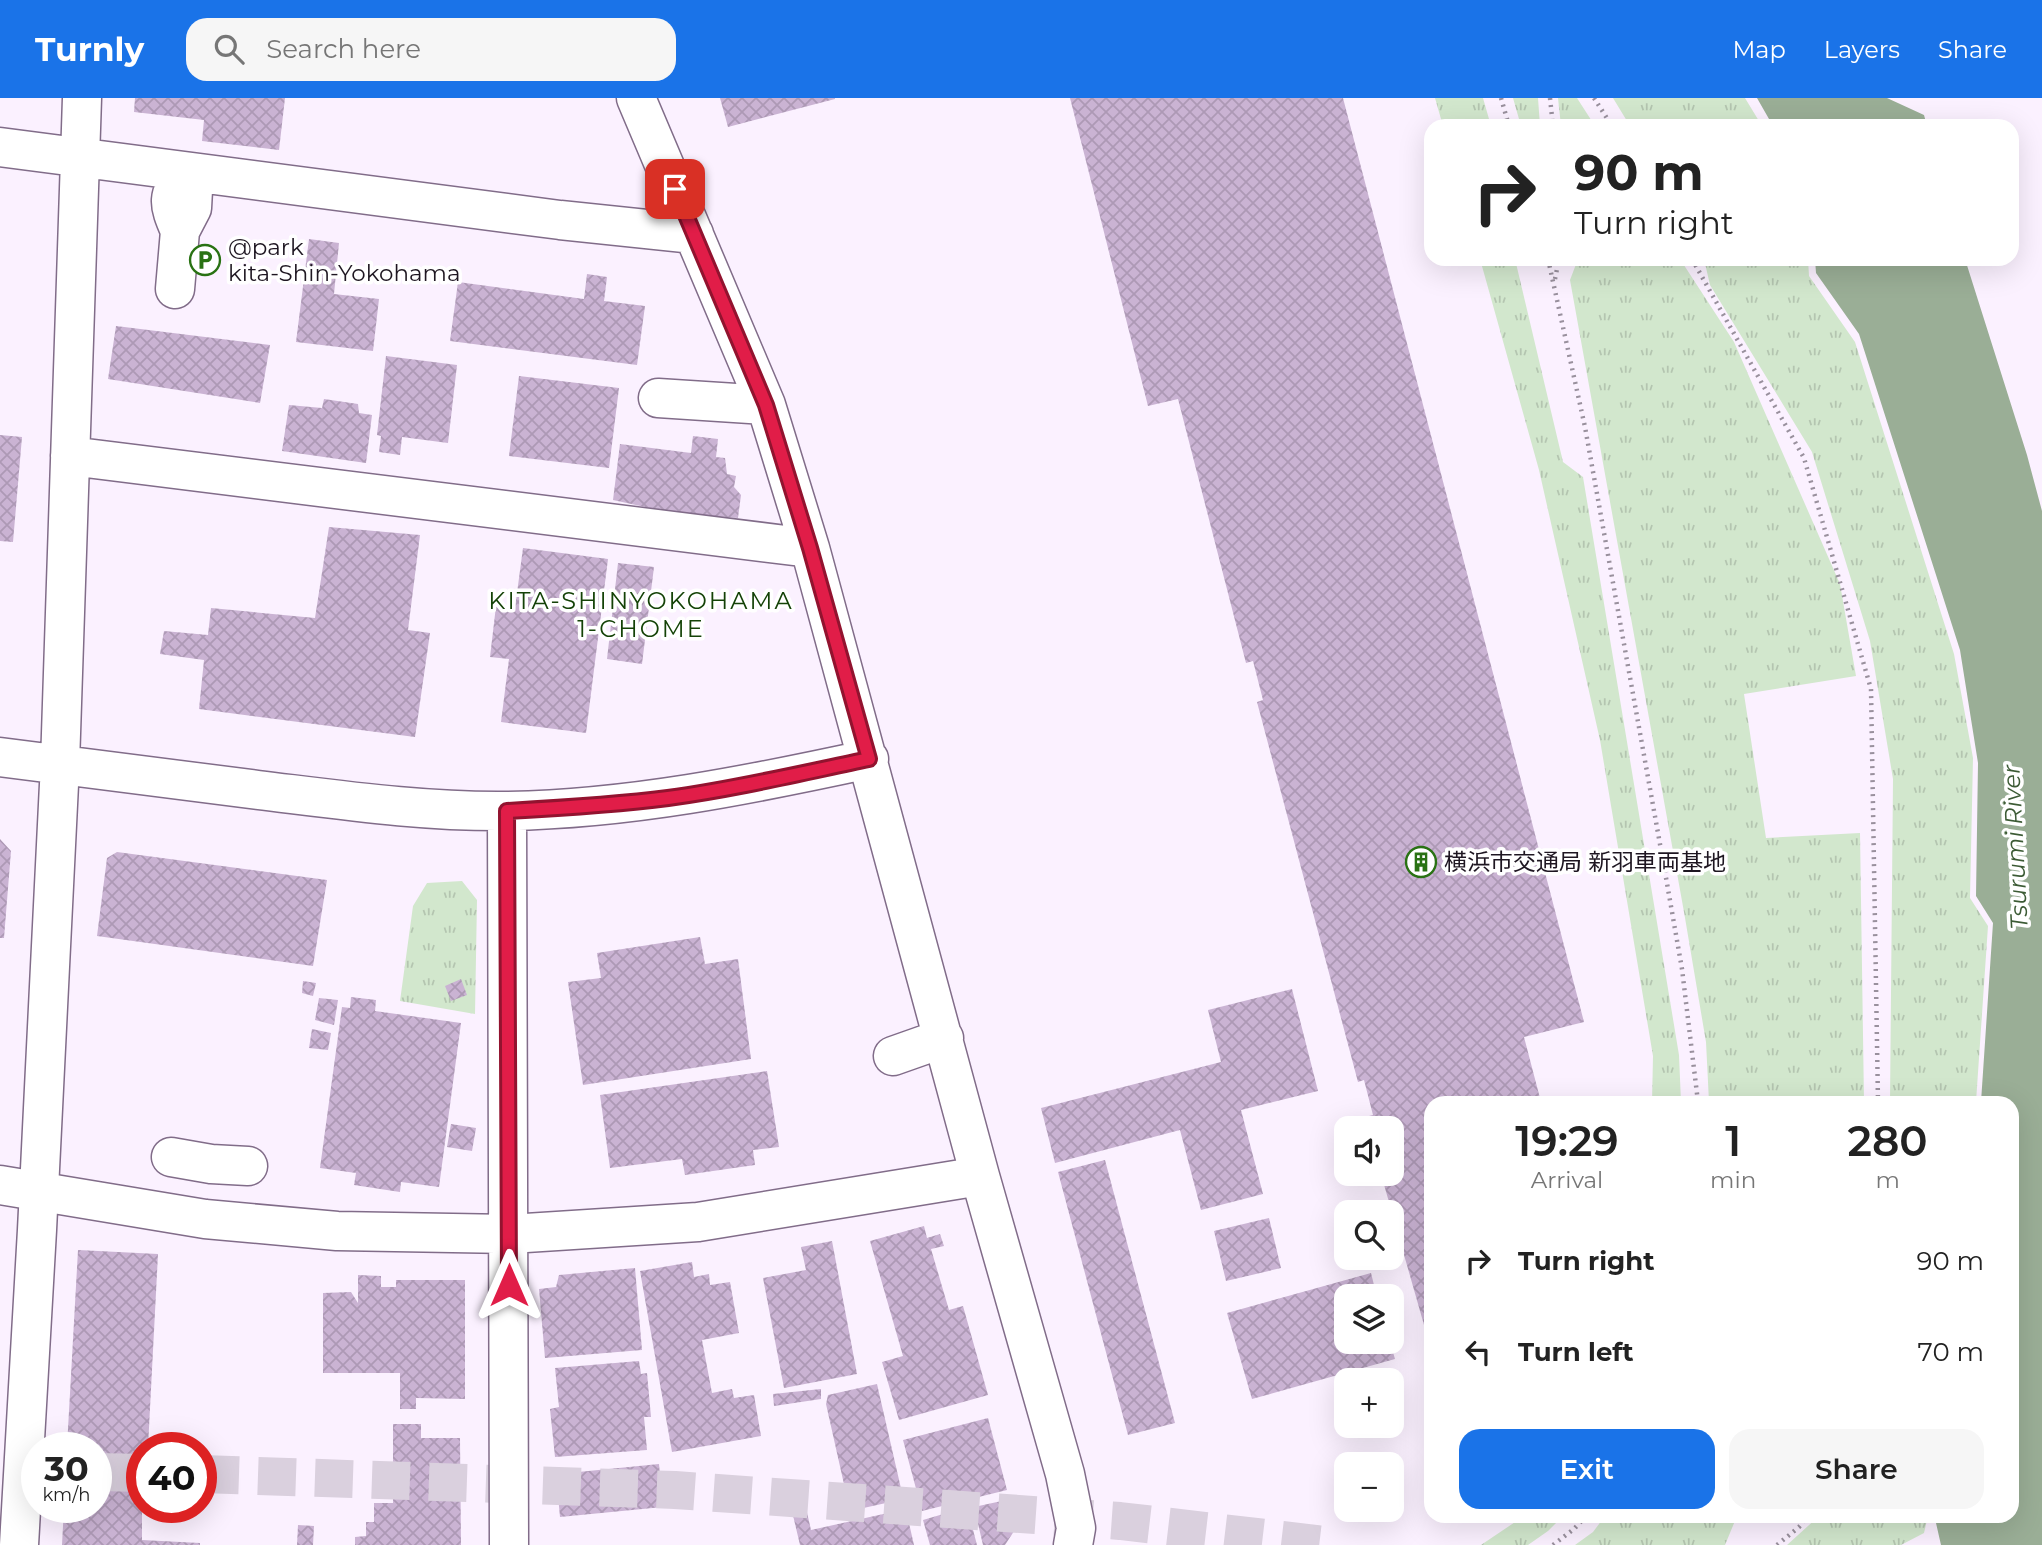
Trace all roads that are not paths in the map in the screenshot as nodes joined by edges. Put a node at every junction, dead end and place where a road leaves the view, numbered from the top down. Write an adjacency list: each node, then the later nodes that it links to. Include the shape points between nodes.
1 (82, 98): 4 (street)
2 (636, 98): 6 (street)
3 (0, 147): 4 (street)
4 (80, 158): 5 (street); 10 (street)
5 (186, 172): 6 (street); 7 (street, via 193,190 192,208 180,231)
6 (694, 234): 9 (street)
7 (175, 289)
8 (658, 398): 9 (street)
9 (766, 405): 11 (street)
10 (69, 456): 11 (street); 14 (street)
11 (810, 548): 13 (street)
12 (0, 757): 14 (street)
13 (869, 759): 15 (street, via 670,798); 16 (street)
14 (60, 764): 15 (street, via 377,805); 21 (street)
15 (507, 811): 23 (street)
16 (944, 1038): 17 (street); 19 (street)
17 (893, 1056)
18 (170, 1157): 22 (street, via 230,1165)
19 (981, 1175): 23 (street, via 698,1222); 26 (street, via 1065,1474 1076,1528)
20 (0, 1185): 21 (street)
21 (39, 1191): 22 (street); 24 (street)
22 (205, 1220): 23 (street, via 337,1231)
23 (510, 1234): 25 (street)
24 (19, 1545)
25 (509, 1545)
26 (1073, 1545)

